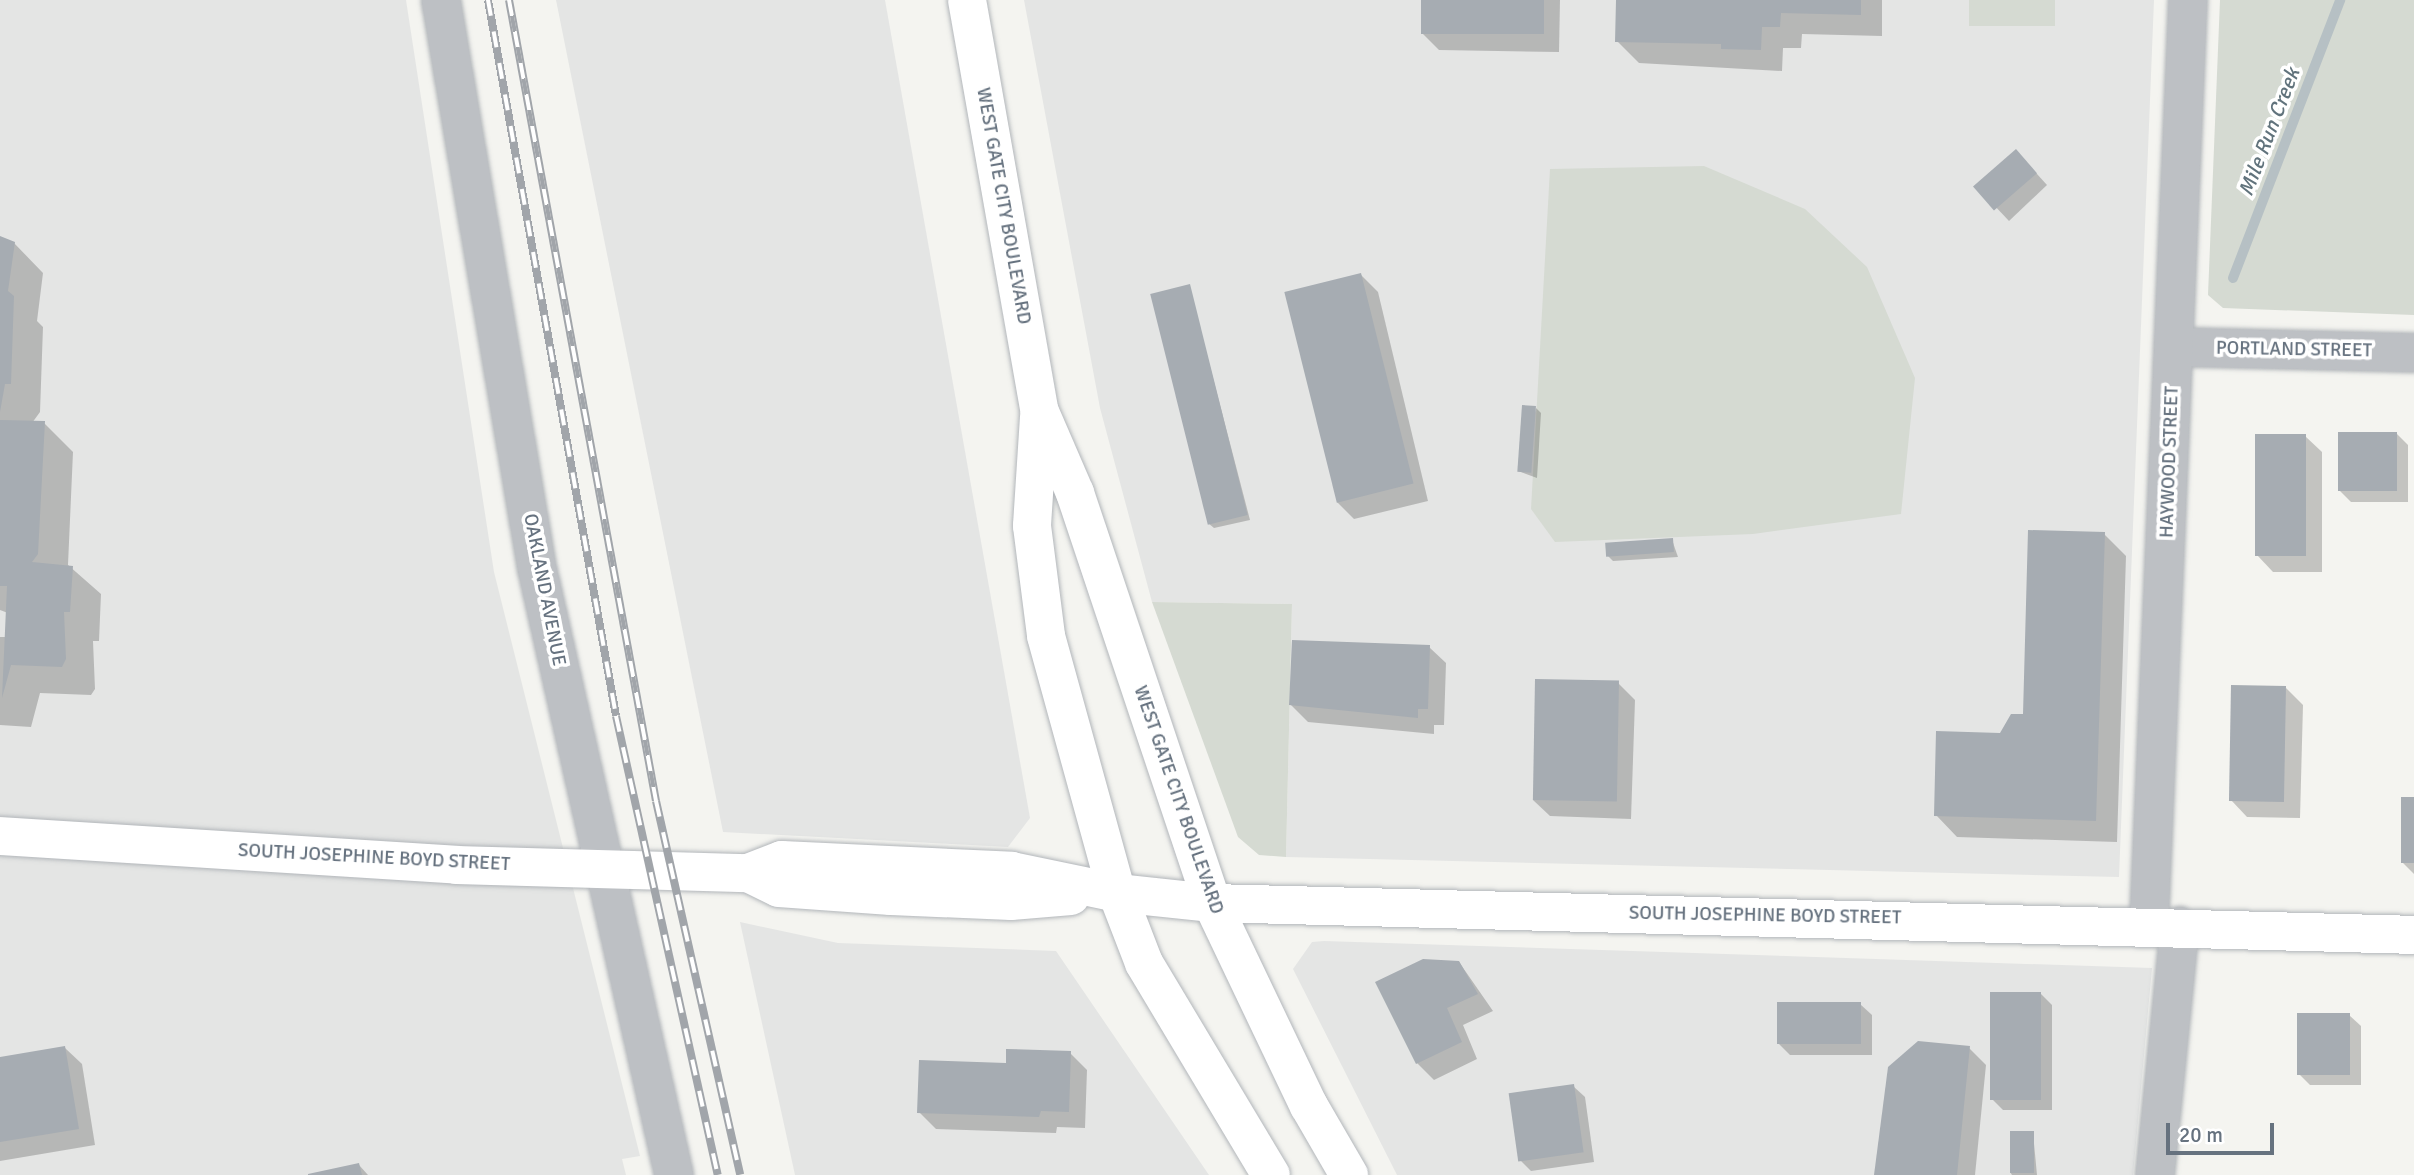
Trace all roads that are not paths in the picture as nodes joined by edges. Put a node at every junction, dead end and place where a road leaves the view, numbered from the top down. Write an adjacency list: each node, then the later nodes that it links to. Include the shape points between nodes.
1 (442, 0): 8 (street, OAKLAND AVENUE, via 537,568)
2 (967, 0): 6 (main road, WEST GATE CITY BOULEVARD)
3 (2188, 0): 4 (street, HAYWOOD STREET)
4 (2174, 347): 5 (street, PORTLAND STREET); 11 (street, HAYWOOD STREET)
5 (2414, 353)
6 (1040, 412): 9 (main road, WEST GATE CITY BOULEVARD, via 1032,526 1046,636); 10 (main road, WEST GATE CITY BOULEVARD, via 1075,493)
7 (0, 835): 8 (main road, SOUTH JOSEPHINE BOYD STREET)
8 (604, 868): 9 (main road, SOUTH JOSEPHINE BOYD STREET, via 748,873 782,860 999,870); 13 (street, OAKLAND AVENUE)
9 (1116, 893): 10 (main road, SOUTH JOSEPHINE BOYD STREET); 14 (main road, WEST GATE CITY BOULEVARD, via 1144,963)
10 (1212, 903): 11 (main road, SOUTH JOSEPHINE BOYD STREET); 15 (main road, WEST GATE CITY BOULEVARD, via 1309,1106)
11 (2165, 925): 12 (main road, SOUTH JOSEPHINE BOYD STREET); 16 (street, HAYWOOD STREET)
12 (2414, 935)
13 (674, 1175)
14 (1271, 1175)
15 (1349, 1175)
16 (2155, 1175)

